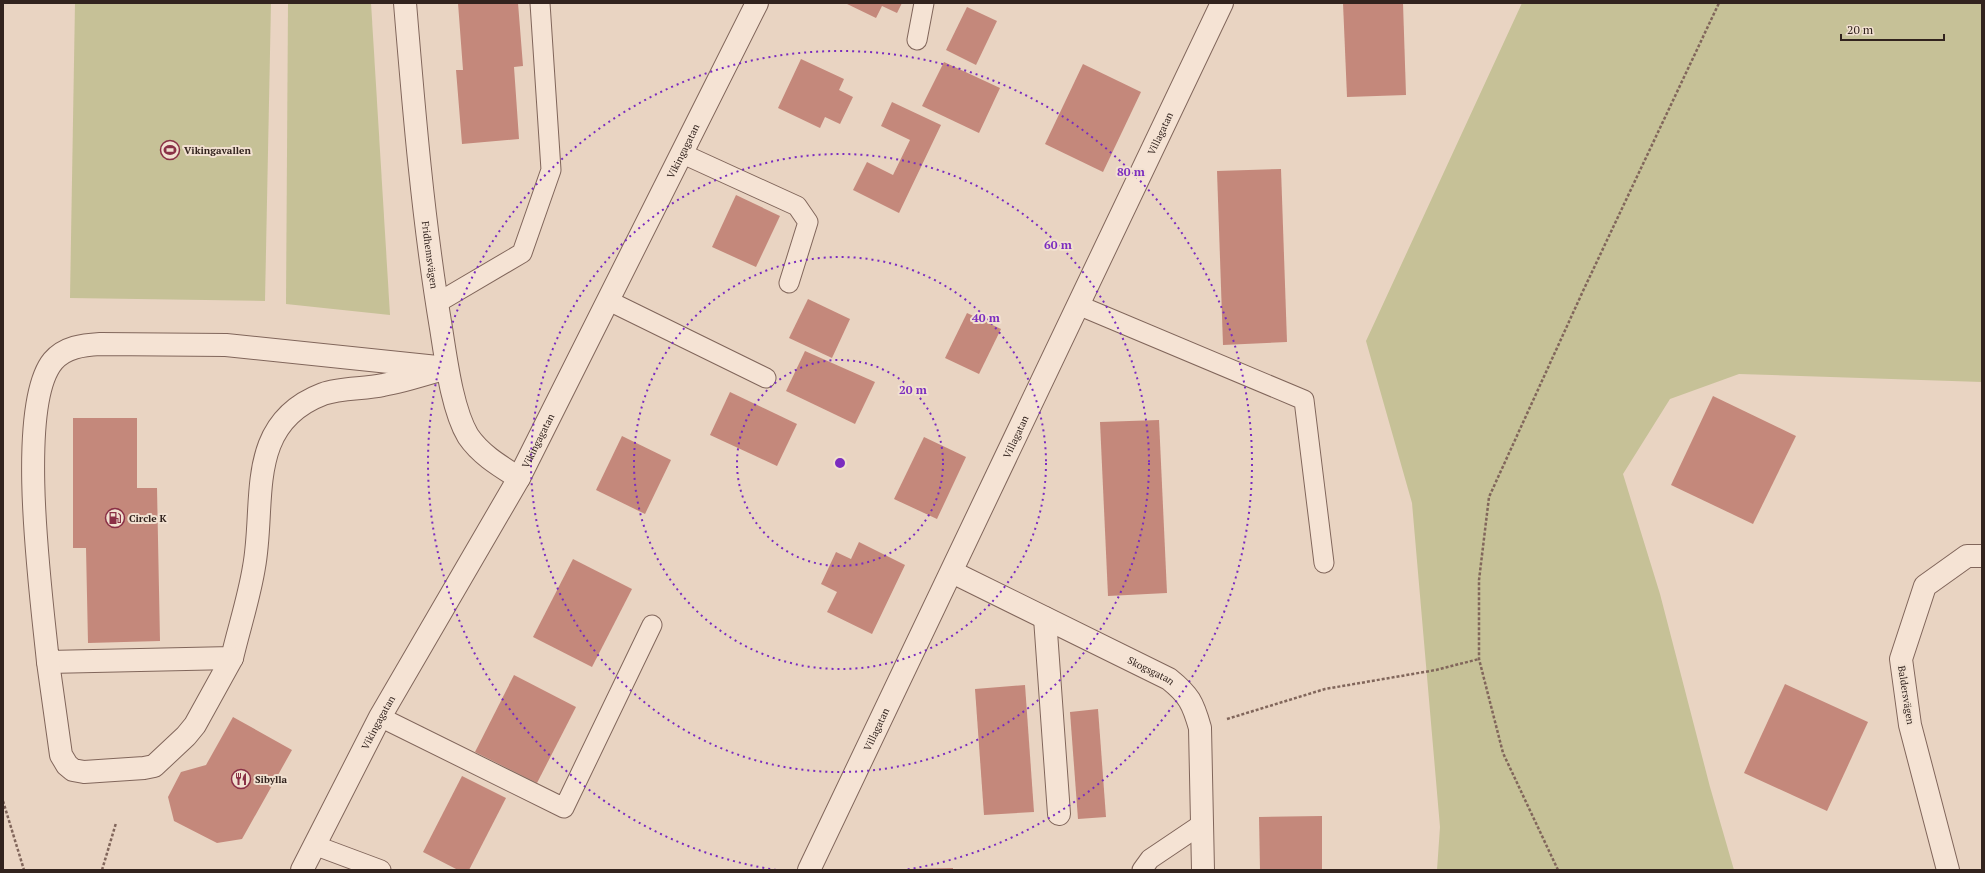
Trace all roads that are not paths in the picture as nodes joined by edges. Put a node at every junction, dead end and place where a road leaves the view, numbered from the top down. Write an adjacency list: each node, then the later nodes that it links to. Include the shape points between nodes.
1 (405, 3): 10 (street, Fridhemsvägen, via 415,139)
2 (540, 3): 10 (lane, via 551,170 522,253)
3 (756, 3): 7 (street, Vikingagatan)
4 (924, 3): 6 (lane)
5 (1222, 3): 11 (street, Villagatan)
6 (917, 40)
7 (683, 154): 8 (lane, via 797,206 808,222); 9 (street, Vikingagatan)
8 (789, 283)
9 (609, 301): 13 (lane); 14 (street, Vikingagatan)
10 (437, 303): 12 (street, Fridhemsvägen)
11 (1078, 305): 16 (lane, via 1304,400); 17 (street, Villagatan)
12 (447, 368): 14 (street, Fridhemsvägen, via 460,419 468,435 492,461); 20 (street, via 383,385 324,394 303,405 276,430 268,446 264,463 254,566); 21 (street, via 226,344 100,344 79,345 67,351 54,361 44,378 34,432 33,478)
13 (766, 378)
14 (519, 478): 22 (street, Vikingagatan)
15 (1982, 556): 31 (street, Baldersvägen, via 1967,556 1925,586 1901,659 1910,725)
16 (1324, 562)
17 (952, 572): 18 (street, Skogsgatan); 28 (street, Villagatan)
18 (1045, 618): 23 (street); 24 (street, Skogsgatan, via 1169,679 1186,693 1195,710 1200,728)
19 (652, 625): 22 (lane, via 564,808)
20 (232, 658): 21 (street); 21 (street, via 195,726 154,766 84,772 73,770 62,755)
21 (48, 662)
22 (380, 717): 25 (street, Vikingagatan)
23 (1059, 814)
24 (1202, 824): 29 (lane, via 1150,859); 30 (street, Skogsgatan)
25 (314, 845): 26 (street, Vikingagatan); 27 (lane)
26 (302, 870)
27 (381, 870)
28 (809, 870)
29 (1142, 870)
30 (1203, 870)
31 (1948, 870)

